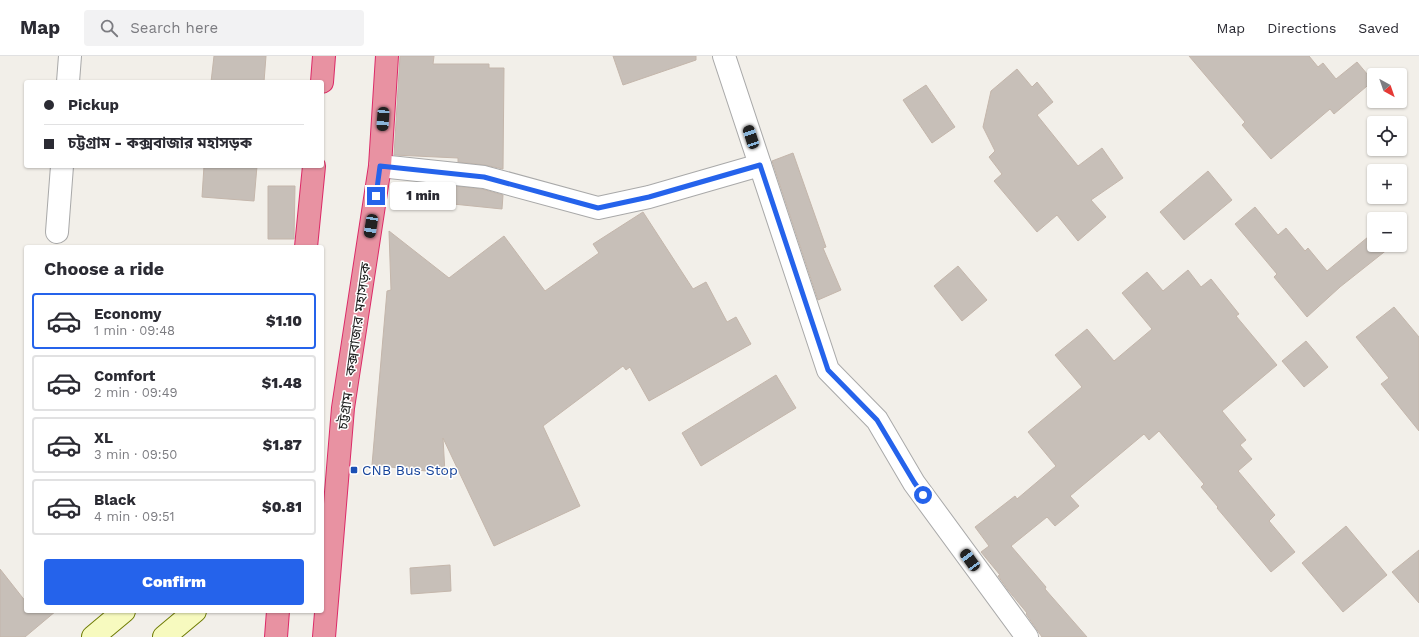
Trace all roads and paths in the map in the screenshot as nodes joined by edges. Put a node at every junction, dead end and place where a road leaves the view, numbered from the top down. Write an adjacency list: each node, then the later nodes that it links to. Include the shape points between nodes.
1 (70, 56): 5 (street)
2 (324, 56): 6 (highway)
3 (387, 56): 8 (highway, চট্টগ্রাম - কক্সবাজার মহাসড়ক)
4 (724, 56): 7 (street)
5 (68, 80)
6 (322, 80)
7 (760, 165): 8 (street, via 649,197 598,208 484,177); 20 (street, via 828,370 877,420 914,482)
8 (380, 166): 19 (highway, চট্টগ্রাম - কক্সবাজার মহাসড়ক, via 343,408)
9 (62, 168): 11 (street)
10 (314, 168): 12 (highway)
11 (57, 232)
12 (306, 245)
13 (122, 613): 16 (street)
14 (193, 613): 17 (street)
15 (278, 613): 18 (highway)
16 (93, 637)
17 (164, 637)
18 (276, 637)
19 (324, 637)
20 (1027, 637)

